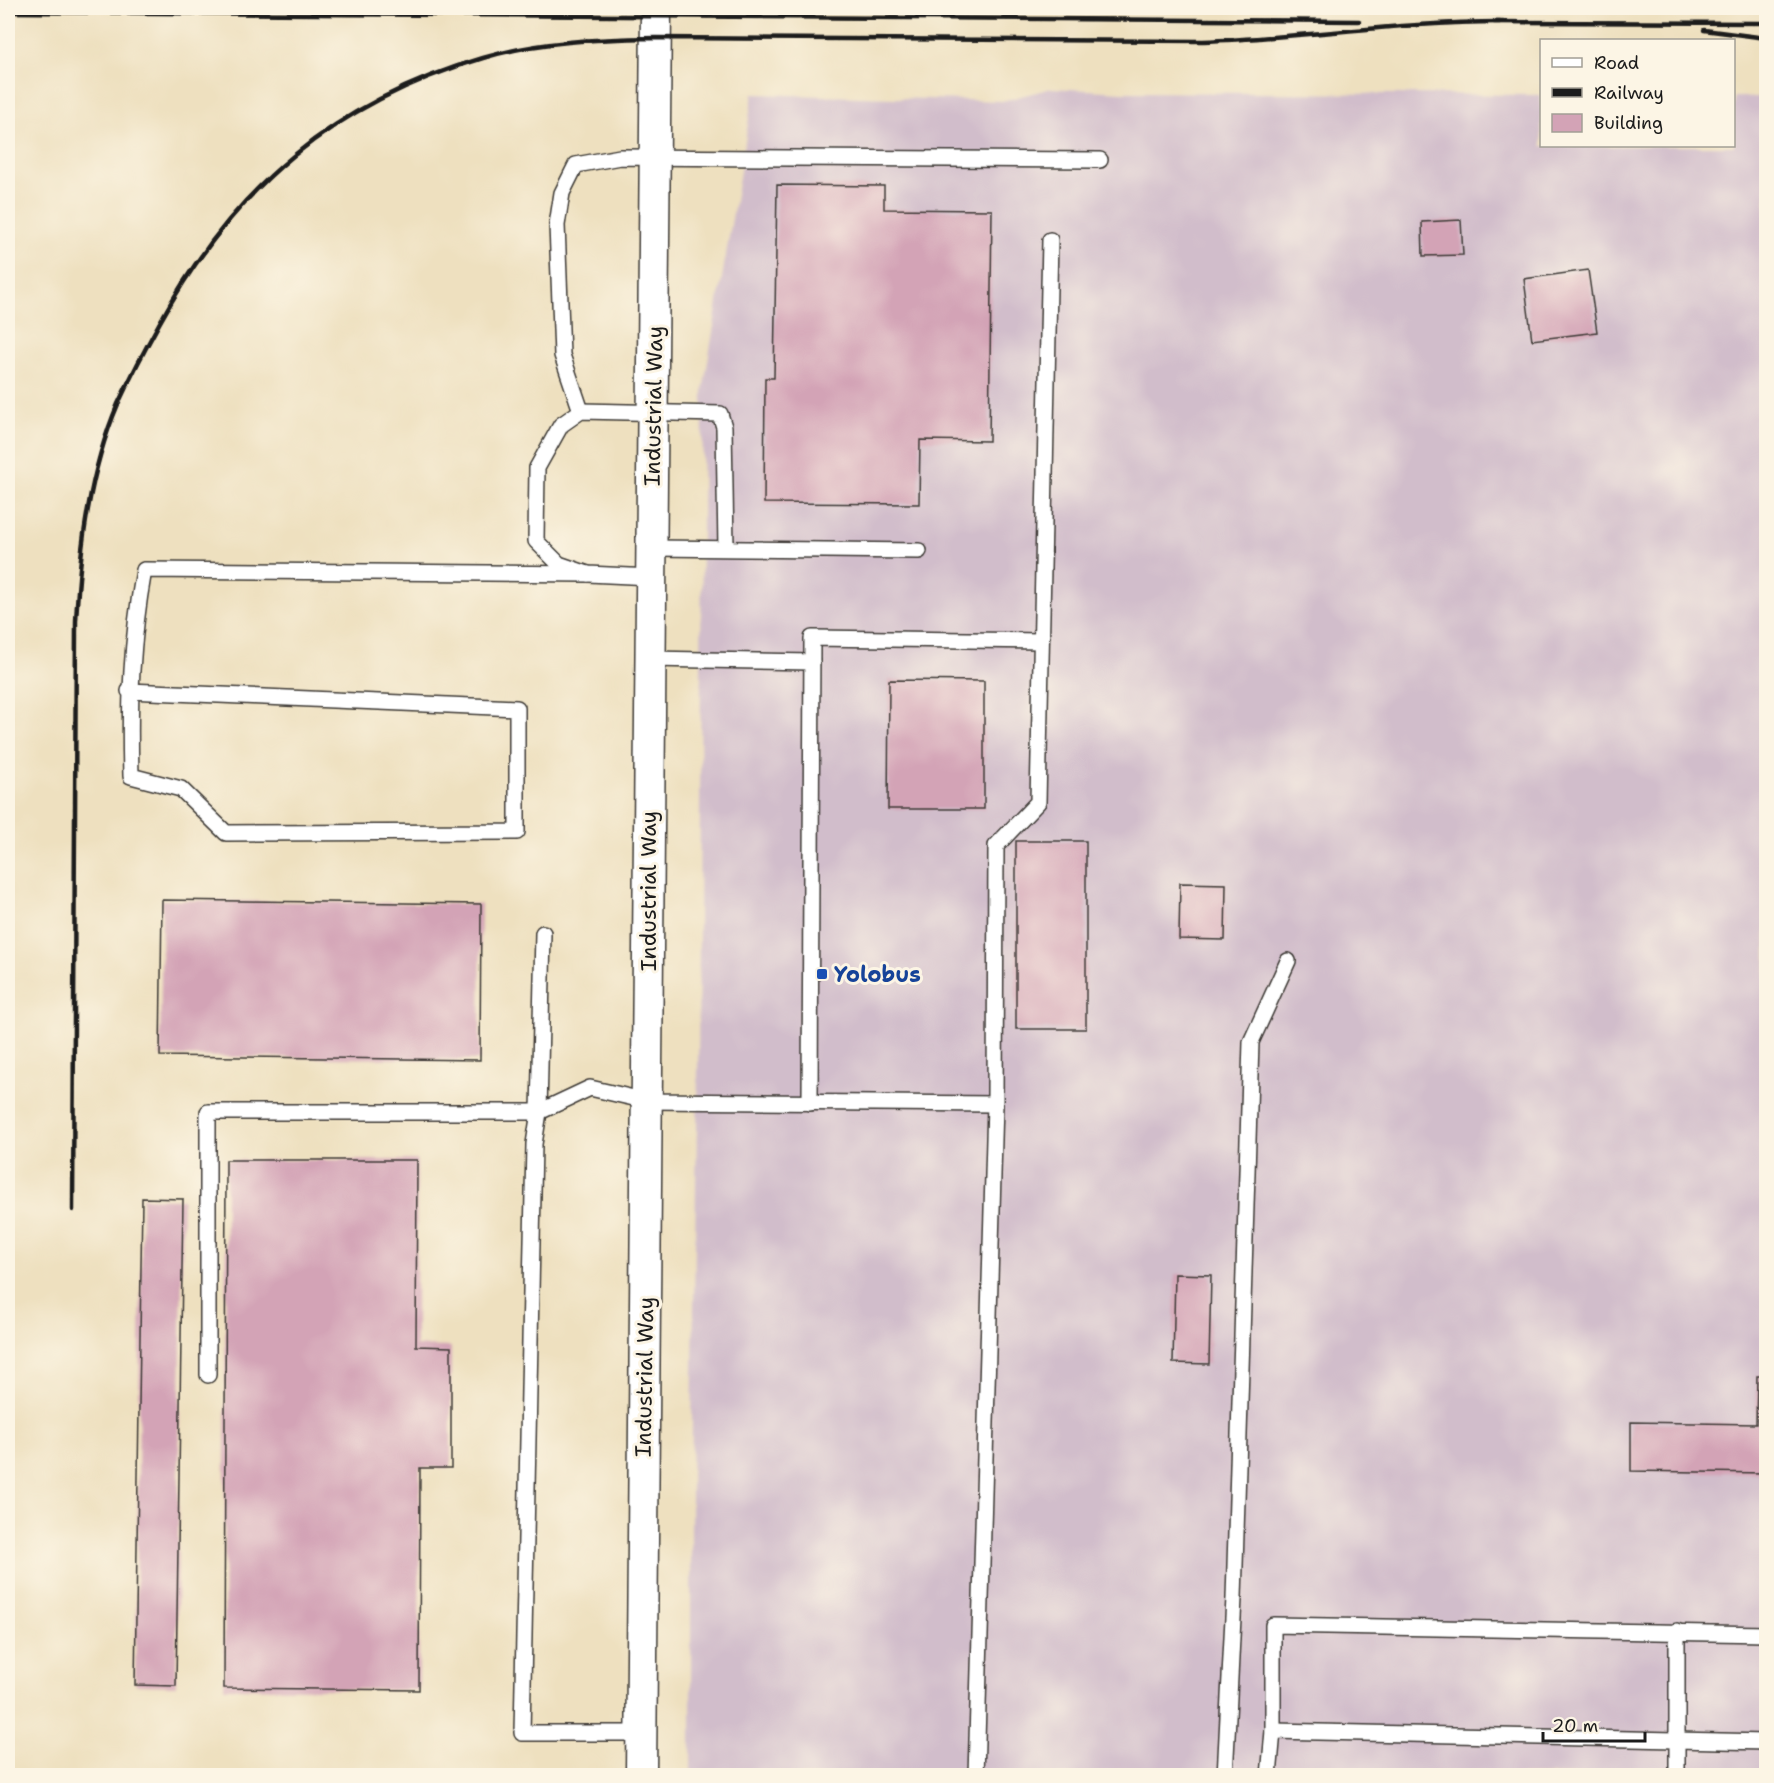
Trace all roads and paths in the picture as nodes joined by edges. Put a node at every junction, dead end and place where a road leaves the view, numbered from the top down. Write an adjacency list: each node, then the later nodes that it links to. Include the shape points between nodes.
1 (656, 8): 2 (street, Industrial Way)
2 (655, 159): 3 (lane); 5 (lane, via 620,157 576,165 562,193 557,225 562,355); 6 (street, Industrial Way)
3 (1100, 160)
4 (1050, 240): 11 (lane)
5 (581, 411): 6 (lane); 10 (lane, via 561,425 537,468 536,541 559,564)
6 (652, 411): 7 (lane, via 720,414 724,428); 9 (street, Industrial Way)
7 (726, 548): 8 (lane); 9 (lane)
8 (919, 550)
9 (651, 562): 10 (lane); 12 (street, Industrial Way)
10 (588, 574): 14 (lane, via 144,570)
11 (1040, 641): 13 (lane, via 812,638); 19 (lane, via 1038,802 996,846)
12 (650, 659): 13 (lane); 17 (street, Industrial Way)
13 (812, 662): 18 (lane)
14 (129, 691): 14 (lane, via 131,776 181,789 226,833 517,832 517,708)
15 (543, 933): 20 (lane)
16 (1288, 961): 30 (lane, via 1251,1042)
17 (647, 1101): 18 (lane); 20 (lane, via 590,1088); 25 (street, Industrial Way)
18 (810, 1103): 19 (lane)
19 (995, 1104): 29 (lane)
20 (539, 1112): 21 (lane, via 208,1112); 25 (lane, via 534,1144 522,1733)
21 (208, 1375)
22 (1677, 1631): 23 (lane); 24 (lane, via 1273,1625); 26 (lane)
23 (1767, 1634)
24 (1272, 1731): 26 (lane); 31 (lane)
25 (641, 1733): 28 (street, Industrial Way)
26 (1678, 1742): 27 (lane); 32 (lane)
27 (1767, 1742)
28 (640, 1776)
29 (976, 1776)
30 (1226, 1776)
31 (1269, 1776)
32 (1677, 1776)

